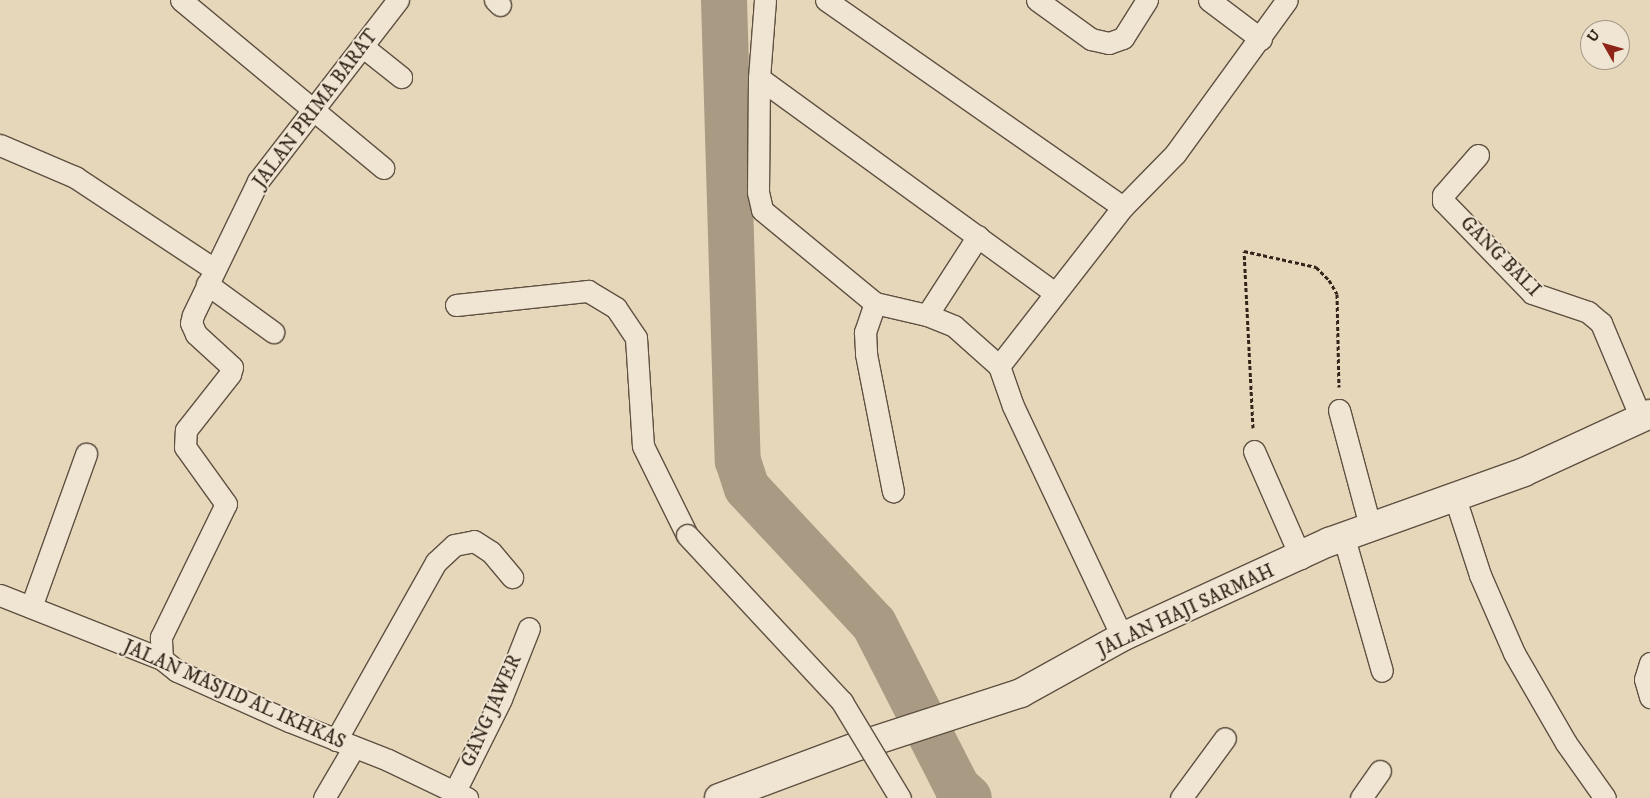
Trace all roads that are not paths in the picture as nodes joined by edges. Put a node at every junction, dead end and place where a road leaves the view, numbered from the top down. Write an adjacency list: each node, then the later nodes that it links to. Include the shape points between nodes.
1 (181, 0): 13 (street)
2 (398, 0): 10 (street, JALAN PRIMA BARAT)
3 (764, 0): 12 (street)
4 (826, 0): 17 (street)
5 (1037, 0): 6 (street, via 1091,39 1109,43 1123,38)
6 (1147, 0)
7 (1209, 0): 9 (street)
8 (1287, 0): 9 (street)
9 (1261, 39): 17 (street, via 1175,154)
10 (362, 46): 11 (street); 13 (street, JALAN PRIMA BARAT)
11 (401, 77)
12 (758, 78): 18 (street); 21 (street, via 758,192 762,210)
13 (314, 110): 16 (street); 19 (street, JALAN PRIMA BARAT, via 258,181)
14 (0, 145): 19 (street, via 75,178)
15 (1478, 155): 27 (street, GANG BALI, via 1443,195 1444,201 1532,293 1544,300 1579,308 1601,323)
16 (383, 168)
17 (1123, 207): 20 (street)
18 (978, 236): 20 (street); 23 (street)
19 (210, 276): 24 (street); 40 (street, JALAN PRIMA BARAT, via 191,323 196,334 232,367 184,437 192,460 224,497 226,504 161,637)
20 (1055, 293): 25 (street)
21 (875, 302): 23 (street); 30 (street, via 864,332 866,354)
22 (456, 305): 50 (street, bridge, via 588,291 616,308 636,338 643,446 687,536 842,702)
23 (928, 315): 25 (street, via 954,326)
24 (273, 332)
25 (998, 366): 39 (street, via 1013,406)
26 (1339, 410): 32 (street)
27 (1646, 416): 31 (street, JALAN HAJI SARMAH, via 1524,472)
28 (1254, 451): 34 (street)
29 (86, 454): 37 (street)
30 (893, 491)
31 (1455, 498): 32 (street, JALAN HAJI SARMAH); 53 (street, via 1480,575 1514,652 1566,743)
32 (1370, 526): 33 (street, JALAN HAJI SARMAH)
33 (1344, 538): 34 (street, JALAN HAJI SARMAH); 42 (street)
34 (1301, 558): 39 (street, JALAN HAJI SARMAH)
35 (512, 577): 45 (street, via 491,552 474,541 454,545 436,562)
36 (0, 595): 37 (street, JALAN MASJID AL IKHKAS)
37 (31, 607): 40 (street, JALAN MASJID AL IKHKAS, via 100,638)
38 (529, 628): 47 (street, GANG JAWER)
39 (1122, 637): 49 (street, JALAN HAJI SARMAH, via 1021,693)
40 (162, 659): 45 (street, JALAN MASJID AL IKHKAS, via 177,671)
41 (1648, 668): 43 (street)
42 (1382, 671)
43 (1650, 697)
44 (1225, 738): 51 (street)
45 (345, 743): 47 (street, JALAN MASJID AL IKHKAS); 48 (street)
46 (1380, 771): 52 (street)
47 (460, 796)
48 (324, 798)
49 (719, 798)
50 (900, 798)
51 (1181, 798)
52 (1361, 798)
53 (1605, 798)

